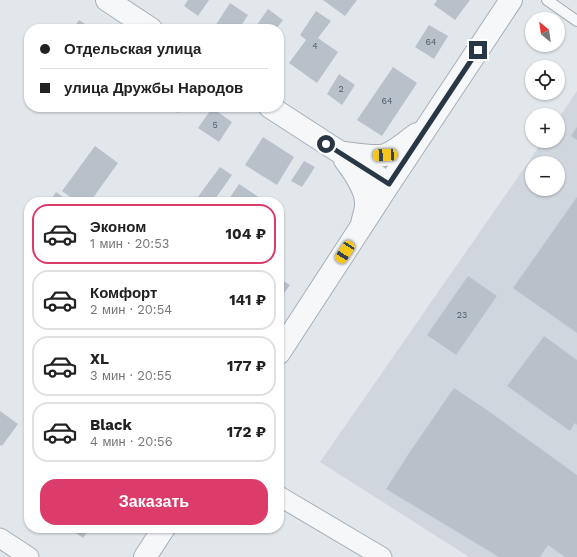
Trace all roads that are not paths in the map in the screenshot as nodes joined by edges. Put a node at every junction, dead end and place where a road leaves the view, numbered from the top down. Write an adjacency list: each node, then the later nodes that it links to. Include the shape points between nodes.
1 (107, 0): 5 (street)
2 (511, 0): 7 (street)
3 (547, 0): 4 (lane)
4 (577, 21)
5 (143, 24)
6 (278, 112): 8 (street)
7 (429, 124): 8 (street, via 403,145 385,155 365,156); 9 (street)
8 (338, 152): 9 (street); 10 (street, via 363,189 366,204)
9 (389, 184): 10 (street)
10 (362, 226): 11 (street)
11 (284, 345)
12 (284, 499): 17 (street)
13 (161, 533): 16 (street)
14 (0, 538): 15 (street)
15 (29, 557)
16 (145, 557)
17 (382, 557)

